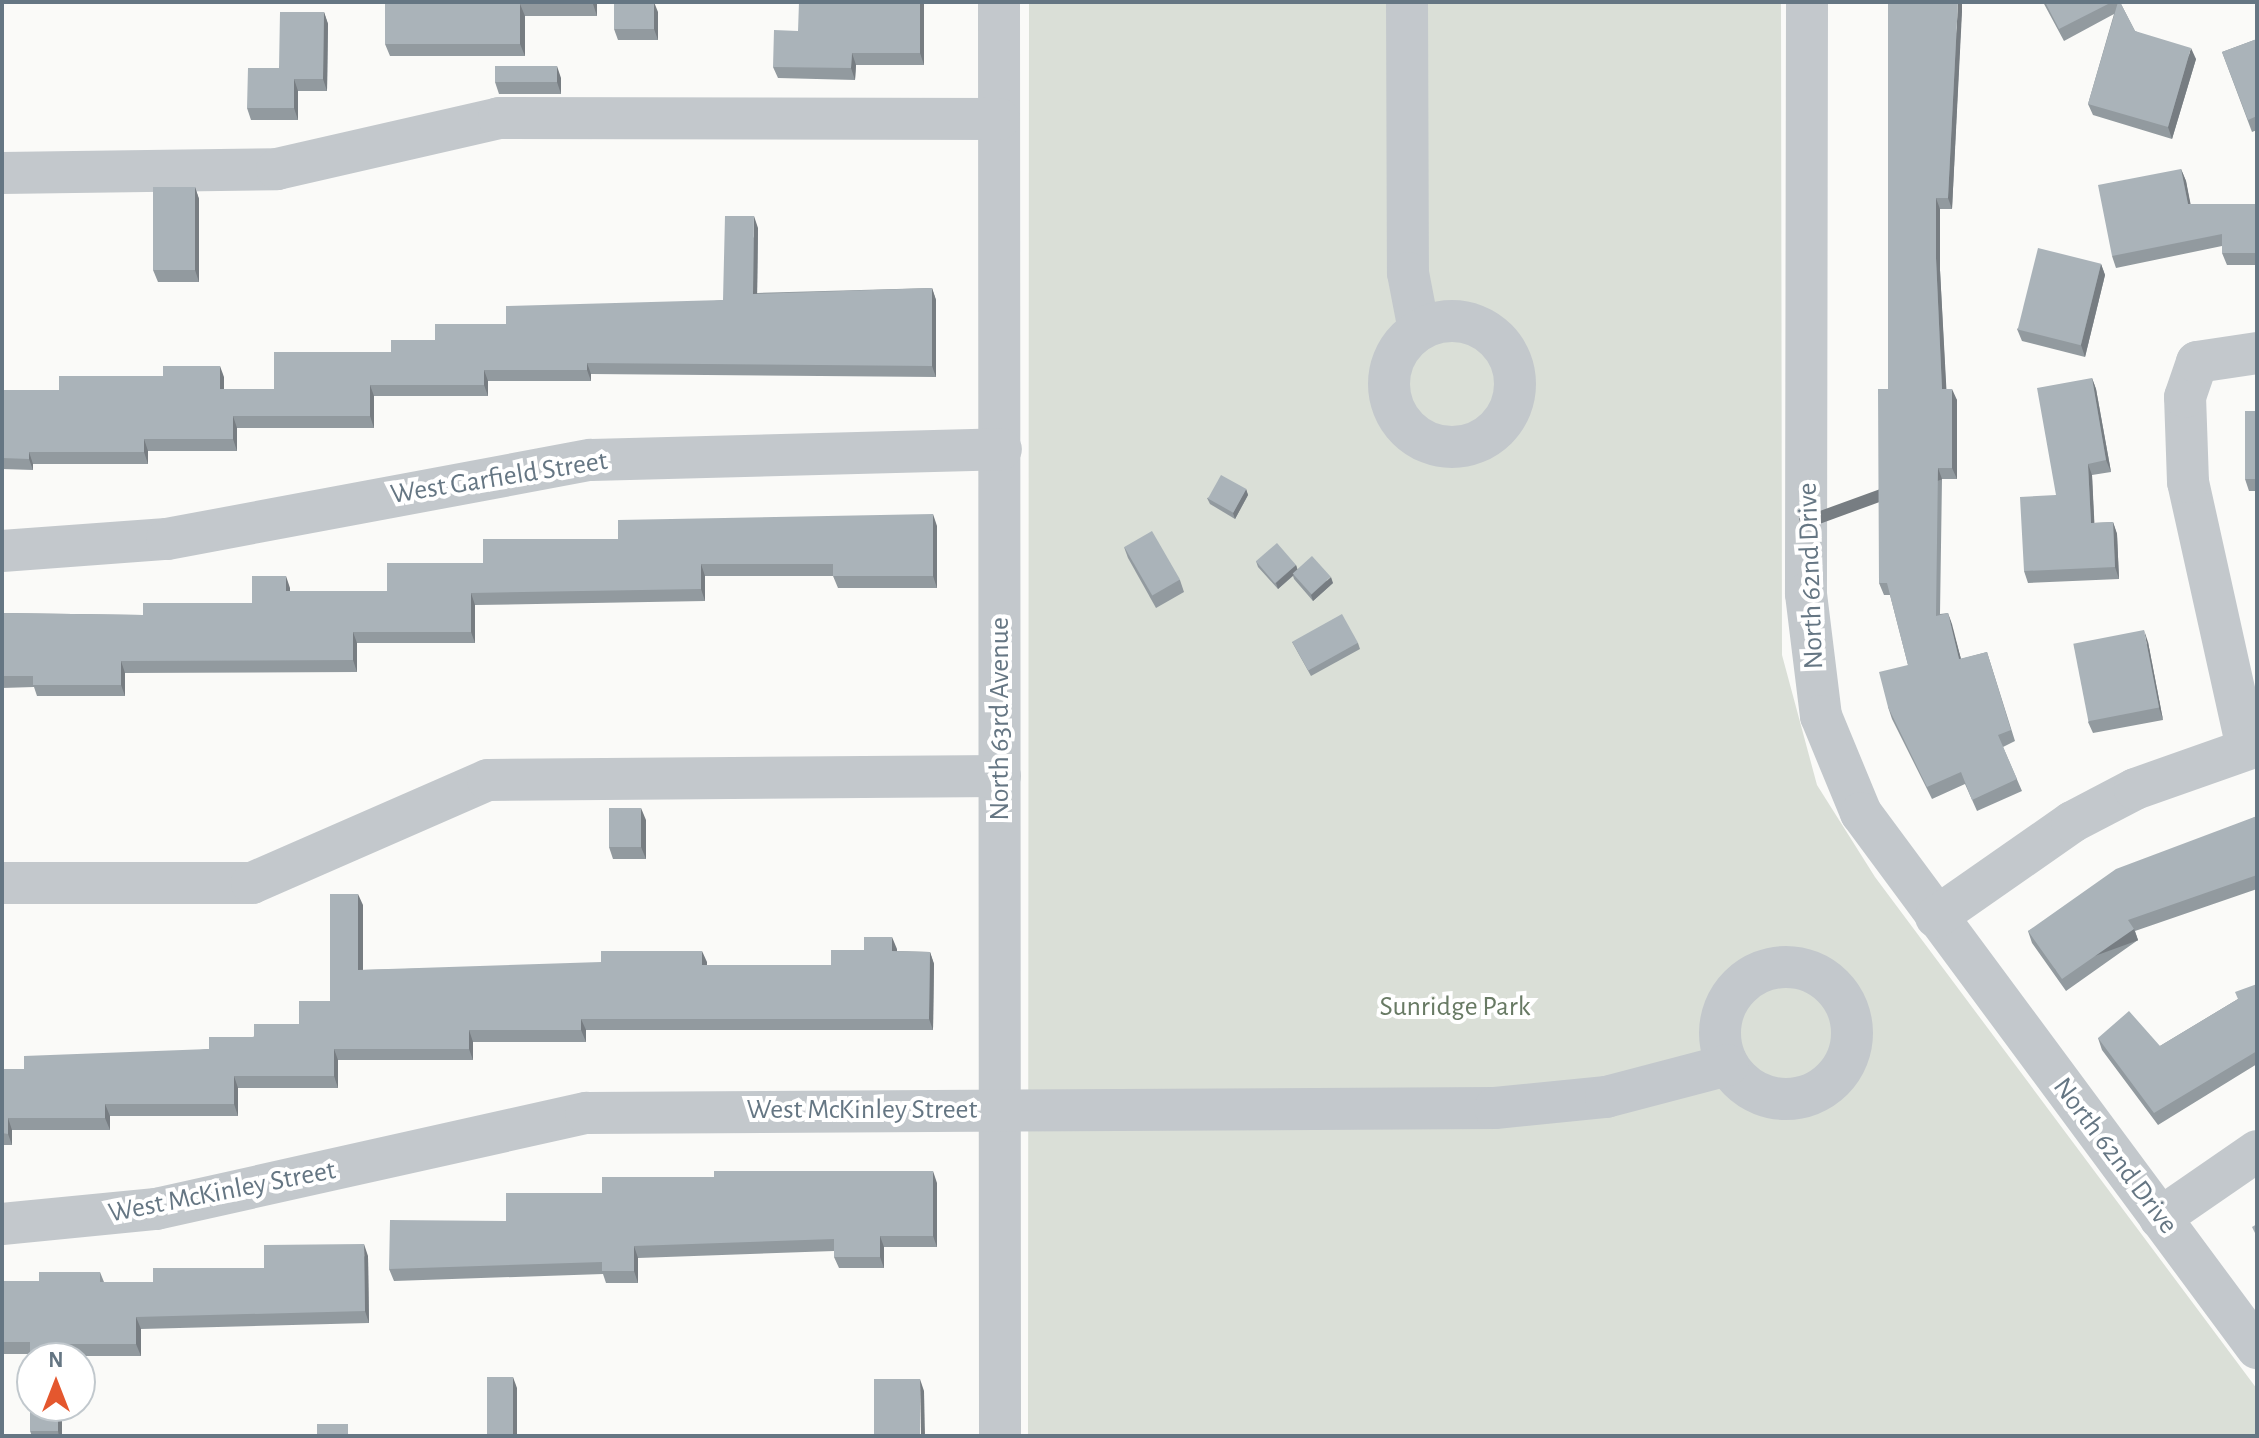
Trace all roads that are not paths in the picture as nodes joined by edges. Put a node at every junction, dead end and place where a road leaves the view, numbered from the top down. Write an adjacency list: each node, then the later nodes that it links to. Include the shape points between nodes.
1 (999, 2): 4 (street, North 63rd Avenue)
2 (1407, 2): 6 (street, via 1408,273)
3 (1807, 2): 13 (street, North 62nd Drive, via 1806,594 1814,677 1861,813)
4 (999, 119): 5 (street, via 499,118 277,169); 8 (street, North 63rd Avenue)
5 (2, 173)
6 (1419, 330)
7 (2257, 353): 10 (street, via 2197,362 2185,397 2188,482)
8 (1001, 449): 9 (street, West Garfield Street, via 591,460 167,539); 11 (street, North 63rd Avenue)
9 (2, 551)
10 (2252, 747): 13 (street, via 2135,789 2072,822)
11 (1000, 776): 12 (street, via 488,780 252,883); 15 (street, North 63rd Avenue)
12 (2, 883)
13 (1936, 917): 17 (street, North 62nd Drive)
14 (1728, 1065): 15 (street, West McKinley Street, via 1606,1097 1495,1108)
15 (1000, 1111): 18 (street, West McKinley Street, via 586,1113 156,1209); 20 (street, North 63rd Avenue)
16 (2257, 1151): 17 (street)
17 (2160, 1218): 19 (street, North 62nd Drive)
18 (2, 1224)
19 (2257, 1348)
20 (1000, 1436)

